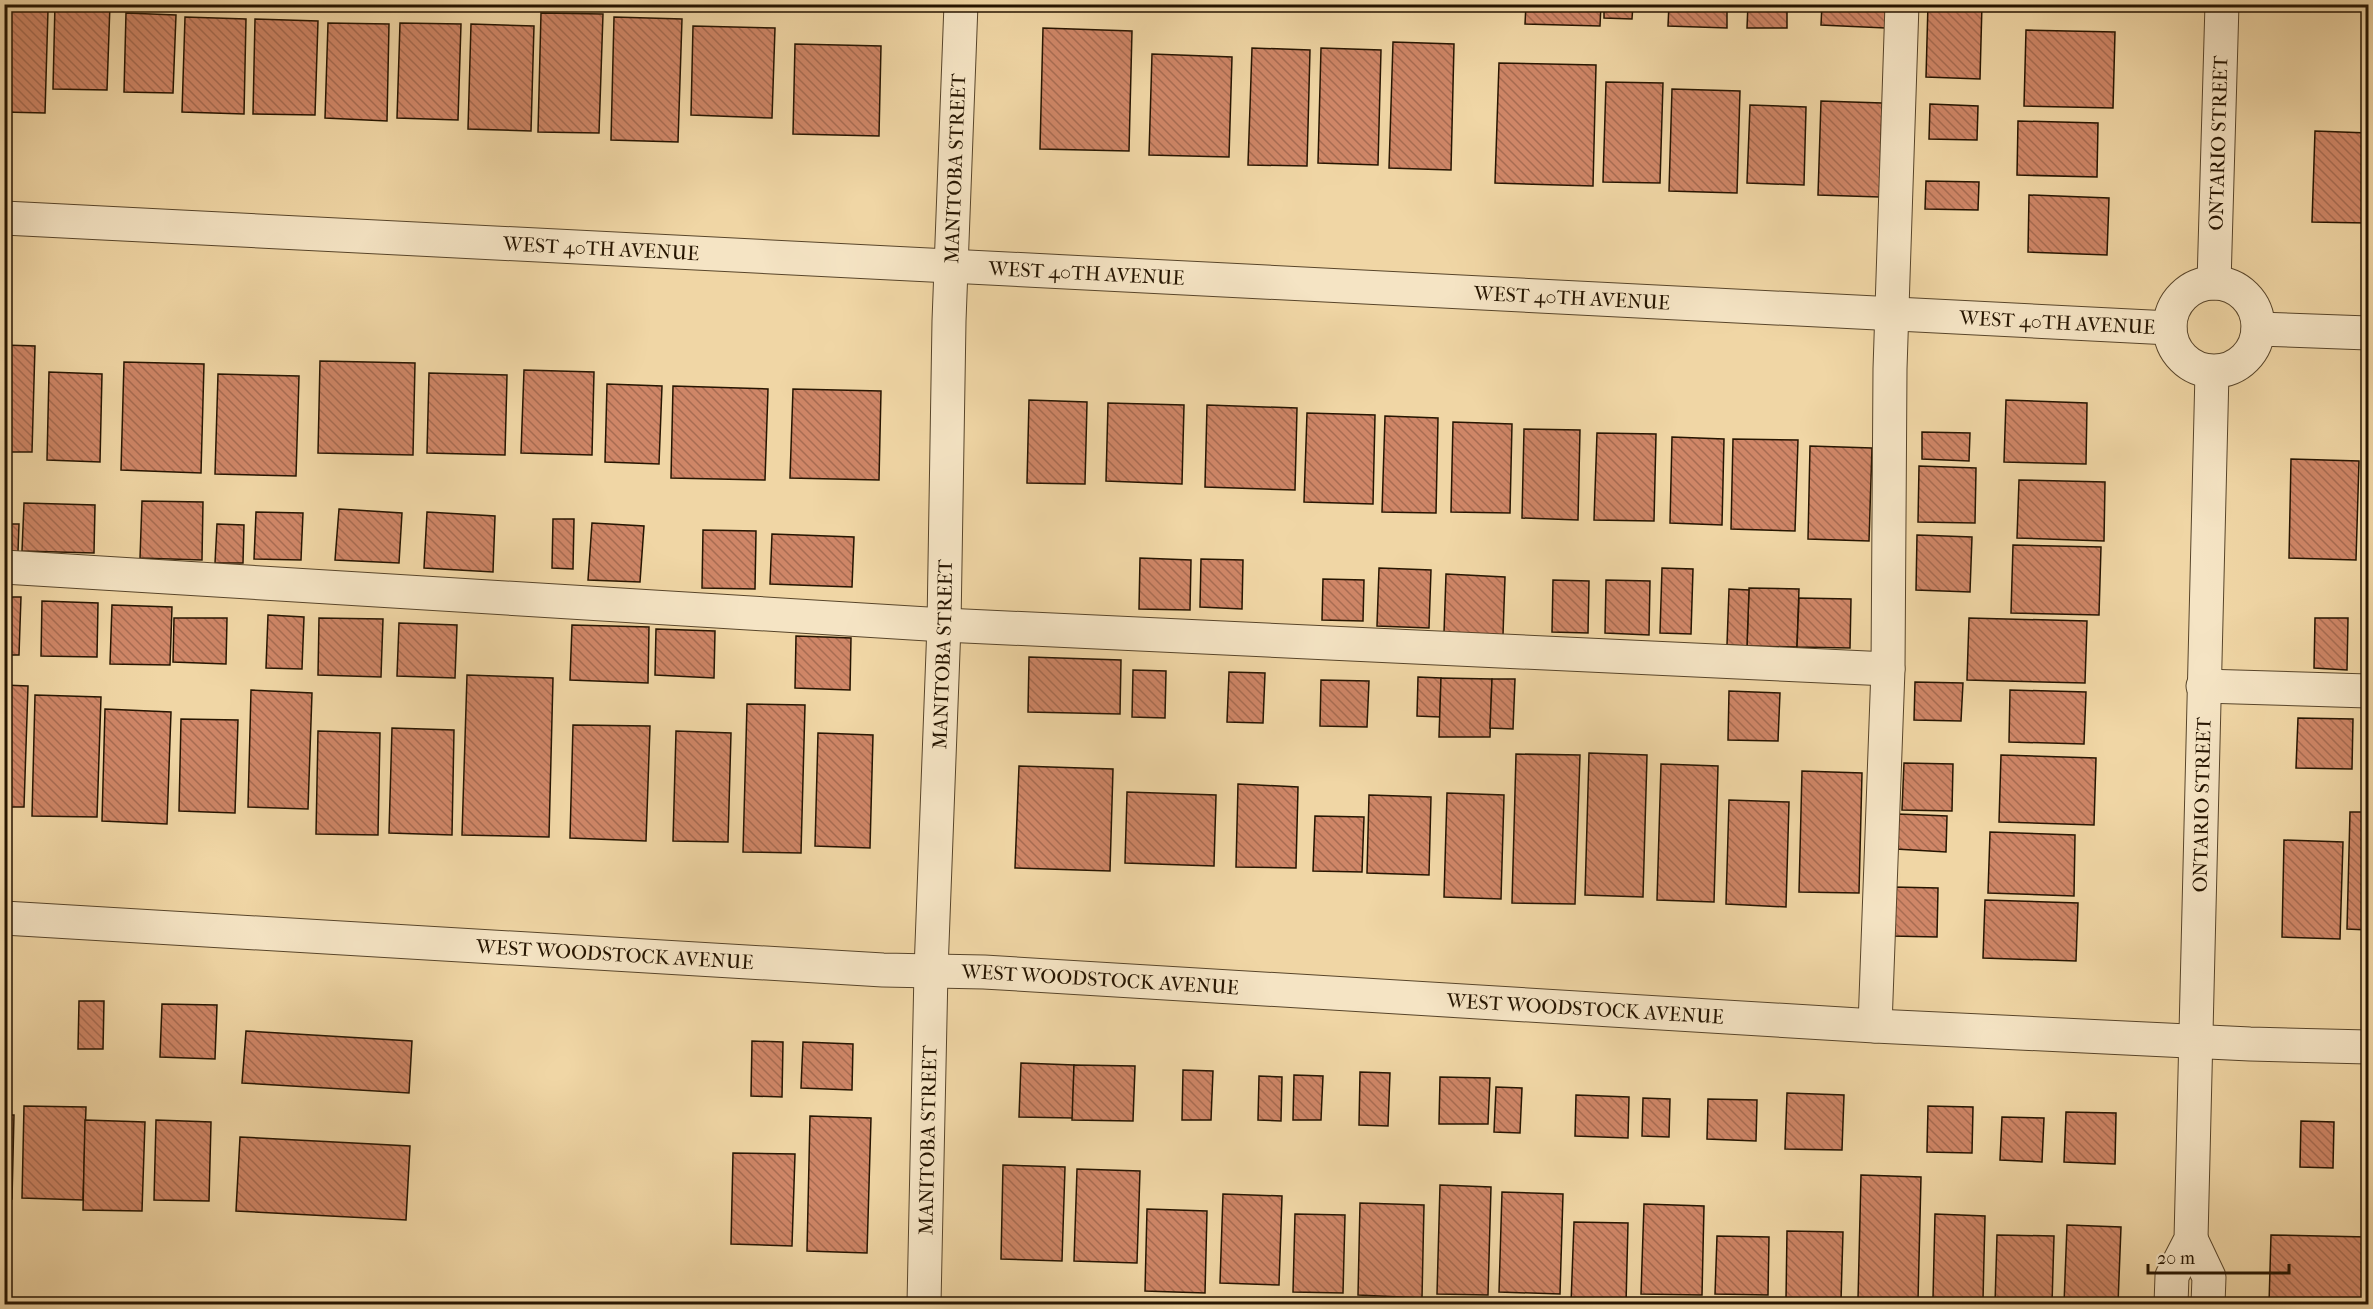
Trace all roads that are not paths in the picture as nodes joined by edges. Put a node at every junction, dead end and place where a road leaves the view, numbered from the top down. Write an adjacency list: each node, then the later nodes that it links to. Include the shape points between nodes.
1 (961, 4): 5 (street, MANITOBA STREET)
2 (1902, 4): 7 (street)
3 (2222, 4): 6 (street, ONTARIO STREET)
4 (4, 218): 5 (street, WEST 40TH AVENUE)
5 (952, 265): 7 (street, WEST 40TH AVENUE); 13 (street, MANITOBA STREET)
6 (2214, 283): 8 (street, via 2196,287 2183,296 2173,311); 9 (street, via 2227,285 2250,302)
7 (1892, 315): 8 (street, WEST 40TH AVENUE); 14 (street)
8 (2170, 328): 11 (street, via 2173,344 2183,358 2196,368)
9 (2258, 329): 10 (street); 11 (street, via 2254,346 2244,360)
10 (2368, 333)
11 (2212, 372): 15 (street, ONTARIO STREET)
12 (4, 567): 13 (street)
13 (944, 625): 14 (street); 18 (street, MANITOBA STREET)
14 (1888, 669): 19 (street)
15 (2203, 686): 16 (street); 20 (street, ONTARIO STREET)
16 (2368, 691)
17 (4, 918): 18 (street, WEST WOODSTOCK AVENUE)
18 (931, 971): 19 (street, WEST WOODSTOCK AVENUE); 23 (street, MANITOBA STREET)
19 (1875, 1026): 20 (street, WEST WOODSTOCK AVENUE)
20 (2196, 1042): 21 (street, WEST WOODSTOCK AVENUE); 22 (street, ONTARIO STREET)
21 (2368, 1047)
22 (2191, 1239): 24 (street, ONTARIO STREET, via 2172,1276); 25 (street, ONTARIO STREET, via 2209,1277)
23 (924, 1305)
24 (2171, 1305)
25 (2208, 1305)

